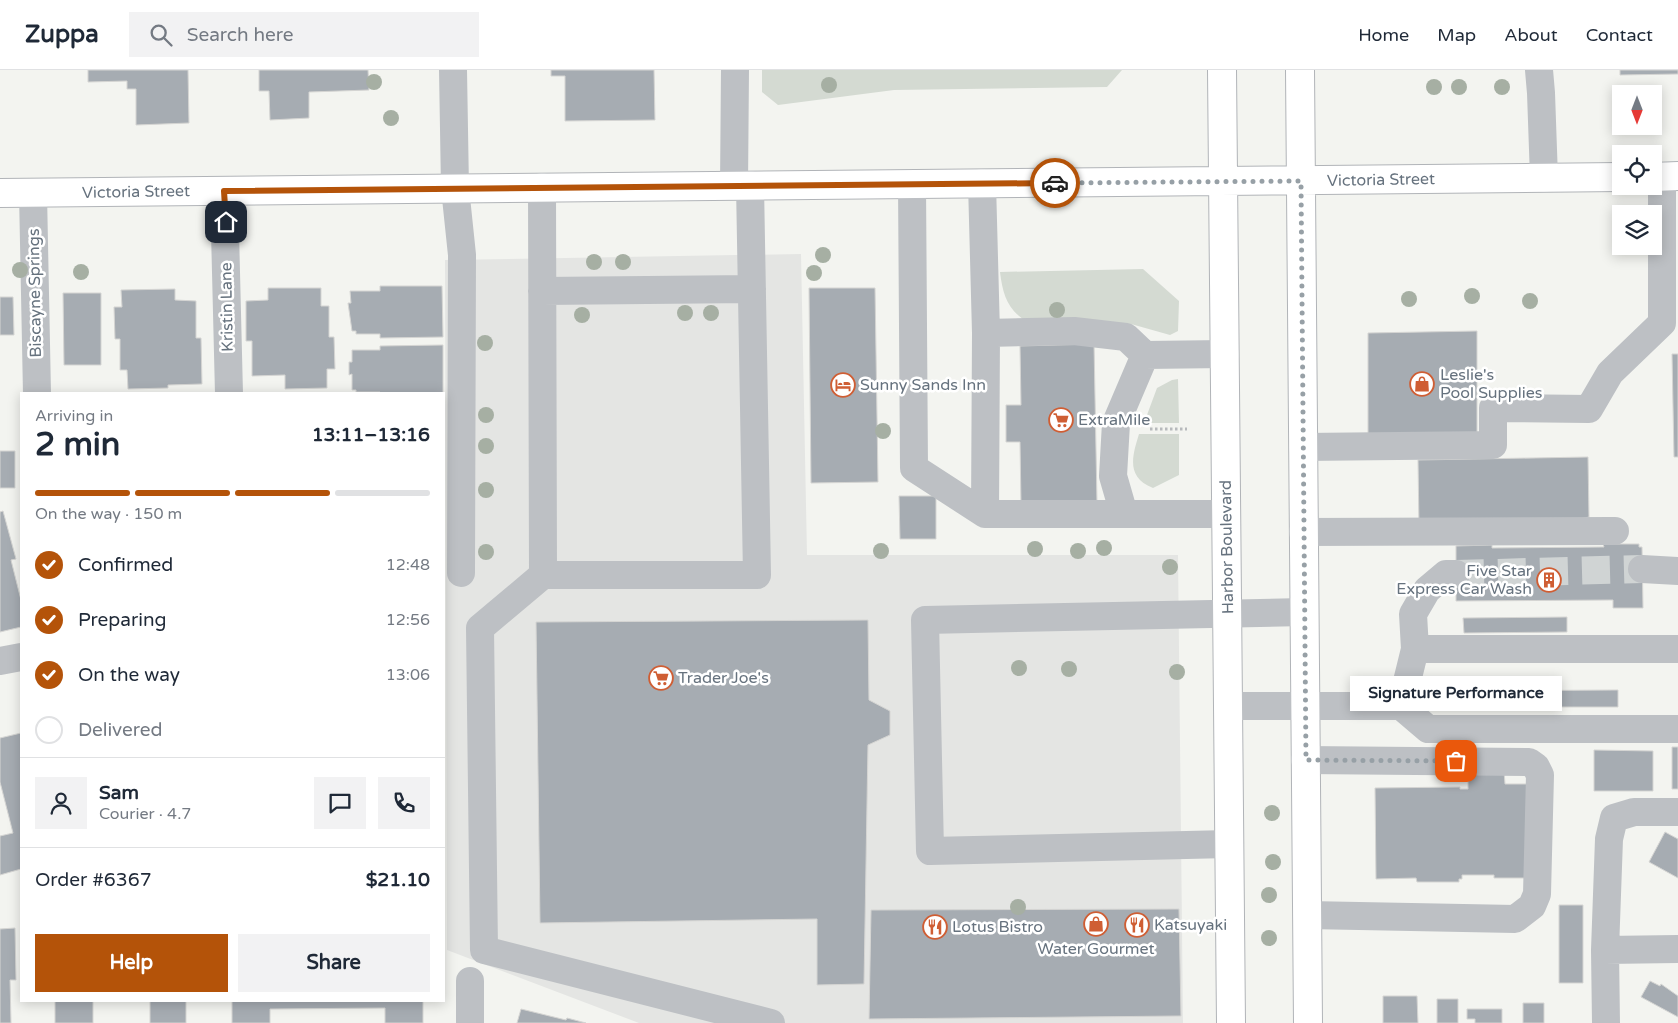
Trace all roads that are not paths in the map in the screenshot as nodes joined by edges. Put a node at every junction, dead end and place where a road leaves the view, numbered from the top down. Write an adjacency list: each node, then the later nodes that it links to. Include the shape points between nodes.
1 (453, 70): 14 (street)
2 (735, 70): 13 (street)
3 (1222, 70): 9 (main road, Harbor Boulevard)
4 (1300, 70): 10 (main road)
5 (1539, 70): 8 (street)
6 (1665, 176): 26 (street, via 1662,323 1610,373 1589,408 1493,408 1493,445)
7 (1612, 177): 8 (main road, Victoria Street)
8 (1544, 178): 10 (main road, Victoria Street)
9 (1223, 181): 10 (main road, Victoria Street); 11 (main road, Victoria Street); 22 (main road, Harbor Boulevard)
10 (1301, 181): 26 (main road)
11 (982, 183): 12 (main road, Victoria Street); 21 (street)
12 (912, 184): 13 (main road, Victoria Street); 27 (street, via 914,468)
13 (742, 185): 15 (main road, Victoria Street); 19 (street)
14 (455, 188): 15 (main road, Victoria Street); 16 (main road, Victoria Street); 34 (street, via 462,255)
15 (542, 188): 20 (street)
16 (224, 191): 18 (main road, Victoria Street); 25 (street, Kristin Lane)
17 (0, 193): 18 (main road, Victoria Street)
18 (33, 193): 24 (street, Biscayne Springs)
19 (752, 289): 20 (street); 36 (street, via 757,575)
20 (542, 292): 36 (street)
21 (986, 333): 23 (street, via 1074,331 1126,337); 27 (street)
22 (1225, 354): 23 (street); 29 (main road, Harbor Boulevard)
23 (1145, 355): 28 (street, via 1116,423 1113,476)
24 (37, 392)
25 (229, 392)
26 (1303, 446): 31 (main road)
27 (985, 514): 28 (street)
28 (1124, 514): 29 (street)
29 (1226, 514): 38 (main road, Harbor Boulevard)
30 (1615, 531): 31 (street)
31 (1303, 532): 37 (main road)
32 (1642, 569): 33 (street)
33 (1678, 571)
34 (461, 573)
35 (1456, 574): 39 (street, via 1446,574 1427,590 1413,614)
36 (543, 575): 55 (street, via 480,628 484,950)
37 (1304, 612): 38 (street); 44 (main road)
38 (1227, 614): 43 (main road, Harbor Boulevard); 49 (street, via 925,620 930,851)
39 (1415, 649): 40 (street); 45 (street)
40 (1678, 649)
41 (20, 657): 42 (street)
42 (0, 661)
43 (1228, 706): 44 (street); 49 (main road, Harbor Boulevard)
44 (1305, 706): 45 (street); 47 (main road)
45 (1401, 706): 46 (street, via 1428,729)
46 (1678, 729)
47 (1306, 760): 50 (main road); 50 (street, via 1529,762 1536,766 1540,775 1537,894 1532,906 1515,919)
48 (1678, 812): 52 (street, via 1634,812 1614,818 1609,839)
49 (1230, 844): 56 (main road, Harbor Boulevard)
50 (1307, 915): 57 (main road)
51 (1678, 949): 52 (street)
52 (1605, 950): 58 (street)
53 (470, 981): 54 (street)
54 (470, 1023)
55 (771, 1023)
56 (1231, 1023)
57 (1308, 1023)
58 (1606, 1023)

